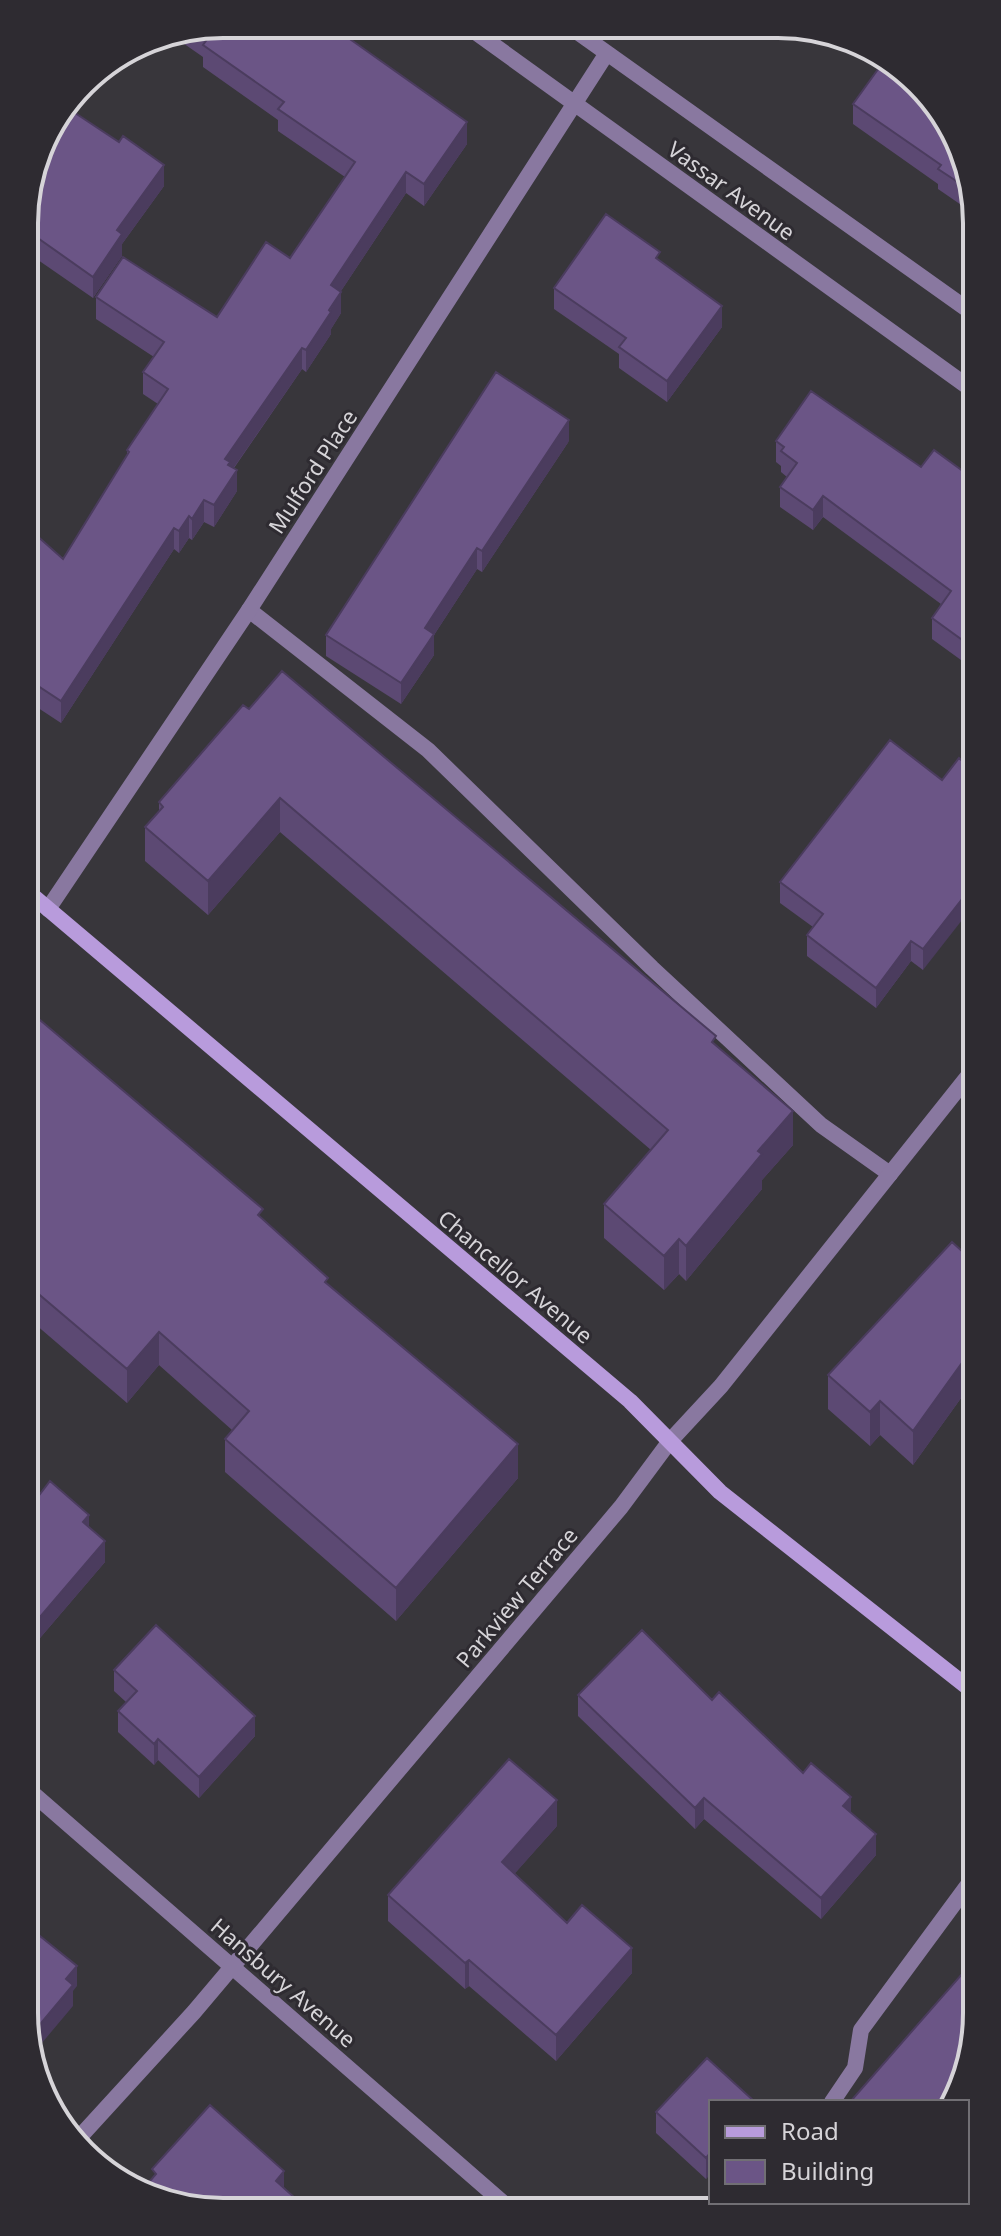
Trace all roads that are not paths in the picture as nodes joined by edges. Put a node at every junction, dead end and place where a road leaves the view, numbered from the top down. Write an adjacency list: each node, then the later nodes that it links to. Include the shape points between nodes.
1 (484, 38): 4 (street, Vassar Avenue)
2 (586, 38): 3 (street, Vassar Avenue)
3 (607, 53): 4 (street, Mulford Place); 5 (street, Vassar Avenue)
4 (573, 103): 6 (street, Vassar Avenue); 7 (street, Mulford Place)
5 (963, 306)
6 (963, 383)
7 (249, 610): 9 (street, Mulford Place); 11 (street, via 428,750 810,1114)
8 (38, 900): 9 (main road, Chancellor Avenue)
9 (48, 909): 12 (main road, Chancellor Avenue, via 630,1401)
10 (963, 1083): 11 (street, Parkview Terrace)
11 (890, 1174): 12 (street, Parkview Terrace, via 721,1386)
12 (670, 1441): 13 (main road, Chancellor Avenue, via 720,1492); 16 (street, Parkview Terrace, via 621,1507)
13 (963, 1684)
14 (38, 1798): 16 (street, Hansbury Avenue)
15 (963, 1892): 17 (street, via 861,2030 855,2068)
16 (233, 1966): 18 (street, Parkview Terrace); 19 (street, Hansbury Avenue)
17 (833, 2100)
18 (83, 2134)
19 (498, 2198)

